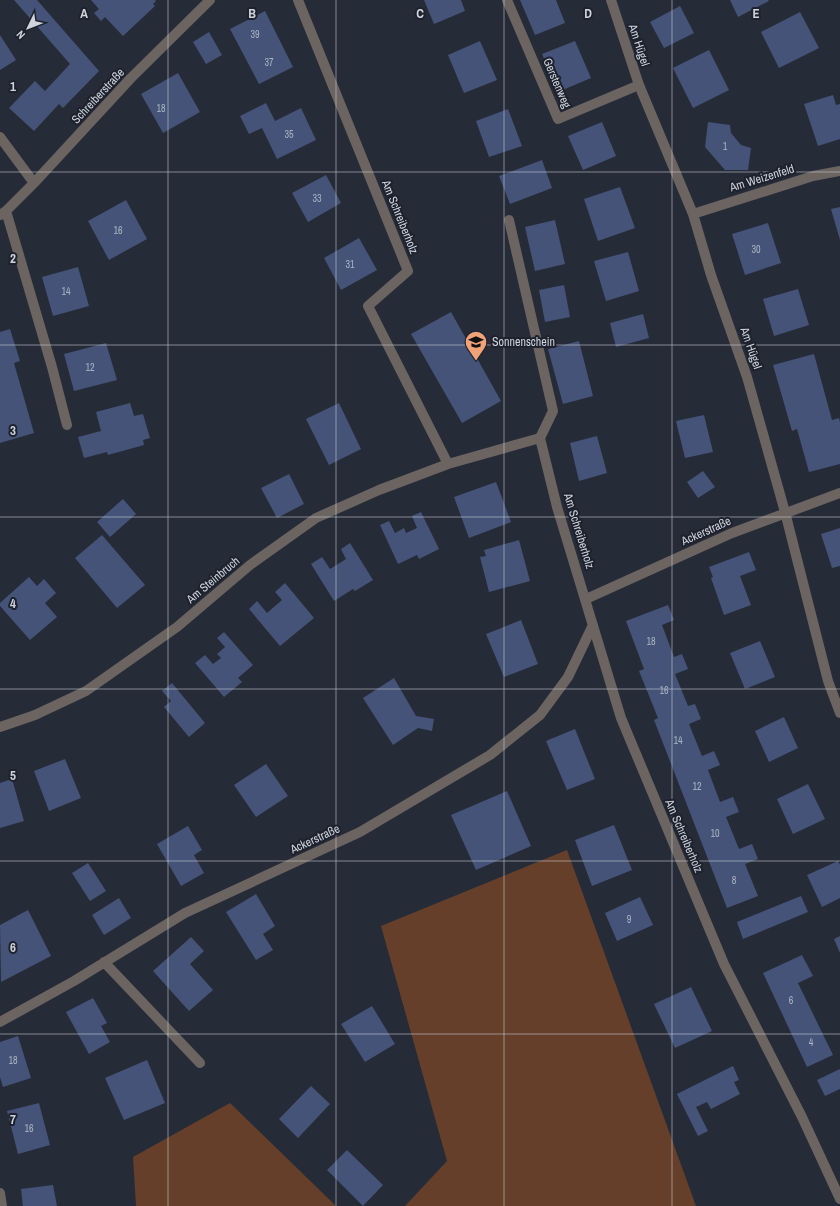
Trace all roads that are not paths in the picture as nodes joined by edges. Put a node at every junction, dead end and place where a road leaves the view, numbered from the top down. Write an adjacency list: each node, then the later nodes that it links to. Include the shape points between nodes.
1 (210, 0): 8 (street, Schreiberstraße, via 131,78)
2 (298, 0): 14 (street, Am Schreiberholz, via 408,270 368,306)
3 (507, 0): 5 (street, Gerstenweg, via 558,119)
4 (611, 0): 5 (street, Am Hügel)
5 (638, 85): 10 (street, Am Hügel)
6 (0, 137): 8 (street)
7 (840, 171): 10 (street, Am Weizenfeld, via 813,176)
8 (34, 184): 9 (street, Schreiberstraße)
9 (3, 213): 12 (street, Schreiberstraße, via 52,367)
10 (693, 214): 16 (street, Am Hügel, via 711,275 747,377)
11 (509, 220): 13 (street, via 553,410)
12 (67, 425)
13 (540, 438): 14 (street); 17 (street, Am Schreiberholz, via 557,507)
14 (448, 464): 20 (street, Am Steinbruch, via 379,490 316,518 250,565 177,627 86,691)
15 (840, 493): 16 (street, Ackerstraße)
16 (785, 512): 17 (street, Ackerstraße); 19 (street, Am Hügel, via 828,681)
17 (586, 599): 18 (street, Am Schreiberholz)
18 (593, 625): 21 (street, Ackerstraße, via 568,677 540,715 490,755 360,832 185,914); 25 (street, Am Schreiberholz, via 621,718 724,964)
19 (840, 714)
20 (0, 727)
21 (104, 962): 22 (street, Ackerstraße); 23 (street)
22 (0, 1022)
23 (200, 1063)
24 (0, 1193): 26 (street)
25 (840, 1198)
26 (2, 1206)

